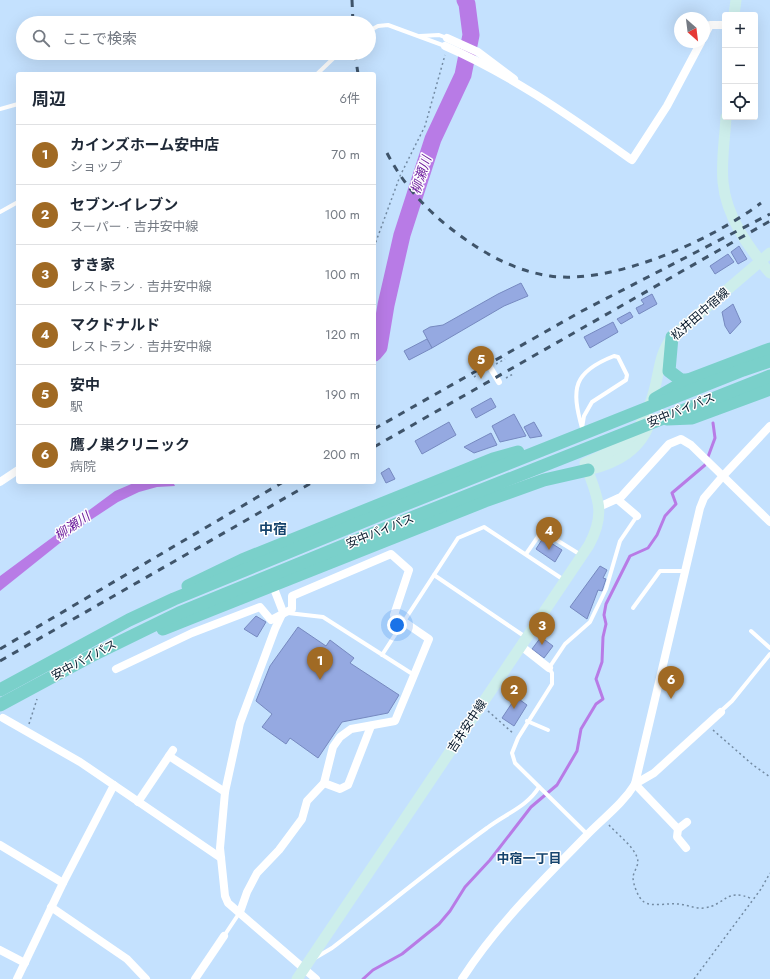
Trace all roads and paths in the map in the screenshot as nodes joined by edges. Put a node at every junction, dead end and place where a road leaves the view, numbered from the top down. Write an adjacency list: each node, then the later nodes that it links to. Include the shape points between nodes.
1 (736, 0): 2 (main road)
2 (734, 12)
3 (710, 25): 4 (street)
4 (722, 25)
5 (376, 28): 6 (lane, via 382,25)
6 (418, 36): 7 (lane); 7 (lane, via 439,35)
7 (448, 45): 11 (street); 11 (street, via 456,41 478,52 506,71); 17 (path, via 425,126 401,174)
8 (698, 48): 11 (street, via 667,106 632,160 553,104)
9 (332, 60): 10 (lane)
10 (319, 72)
11 (525, 89)
12 (16, 105): 13 (lane)
13 (0, 109)
14 (726, 120): 19 (main road, via 723,181 728,208 737,226)
15 (16, 203): 16 (lane)
16 (0, 212)
17 (376, 242)
18 (770, 253): 20 (main road, 松井田中宿線)
19 (770, 273)
20 (672, 337): 27 (highway, via 668,371 681,380); 30 (main road, 松井田中宿線, via 664,347)
21 (770, 349): 27 (highway)
22 (505, 359): 24 (path)
23 (770, 361): 52 (highway, 安中バイパス, via 406,504)
24 (490, 367): 26 (path); 28 (street)
25 (770, 376): 59 (highway, 安中バイパス, via 179,613)
26 (474, 377)
27 (688, 380): 30 (highway)
28 (499, 382)
29 (770, 389): 31 (highway, via 692,418)
30 (652, 401): 31 (main road, 松井田中宿線); 34 (main road, 松井田中宿線, via 640,427 629,440)
31 (651, 418): 34 (main road, 松井田中宿線, via 644,436 632,450 609,464)
32 (770, 426): 37 (street)
33 (582, 428): 33 (lane, via 578,414 578,380 584,371 593,365 614,356 618,357 627,375 626,380 592,402 584,416)
34 (586, 466): 35 (highway, via 525,451); 40 (highway); 41 (main road, 吉井安中線)
35 (470, 468): 40 (highway); 52 (highway, via 204,577)
36 (16, 471): 38 (street)
37 (722, 476): 39 (street, via 687,441 678,439 669,444); 43 (street); 46 (street, via 704,498 700,508)
38 (0, 482)
39 (618, 499): 41 (street); 42 (street)
40 (485, 501): 49 (highway)
41 (600, 507): 45 (main road, 吉井安中線, via 597,528)
42 (637, 516): 60 (lane, via 620,541 606,589 590,622 565,644)
43 (770, 522)
44 (526, 554): 45 (lane, via 542,531); 47 (lane, via 484,527 458,538); 48 (lane)
45 (582, 556): 48 (main road, 吉井安中線)
46 (686, 571): 50 (lane, via 660,570); 76 (street)
47 (434, 575): 53 (lane); 55 (lane)
48 (565, 581): 55 (main road, 吉井安中線)
49 (273, 586): 51 (street); 59 (highway)
50 (633, 608)
51 (283, 612): 53 (street, via 292,609 292,596 390,554 409,570 394,615); 58 (lane, via 323,617); 61 (street, via 271,620 260,607 192,633); 79 (street, via 240,723)
52 (129, 620): 63 (highway, 安中バイパス)
53 (403, 621): 58 (lane); 62 (street, via 429,639)
54 (751, 631): 56 (lane)
55 (524, 642): 60 (street); 65 (main road, 吉井安中線)
56 (770, 648)
57 (770, 654): 67 (lane)
58 (382, 655): 62 (lane)
59 (89, 657): 66 (highway, 安中バイパス)
60 (549, 668): 68 (lane, via 552,684)
61 (116, 669)
62 (414, 675): 70 (street, via 395,721)
63 (0, 690)
64 (37, 698): 72 (path)
65 (481, 705): 73 (path); 96 (main road, 吉井安中線)
66 (2, 712): 72 (street)
67 (720, 712): 69 (street)
68 (527, 721): 71 (lane); 73 (lane)
69 (706, 724): 74 (path); 76 (street, via 654,773)
70 (371, 726): 75 (street, via 351,729 340,737 333,747); 75 (street, via 348,785 340,789)
71 (548, 730)
72 (26, 731): 77 (street)
73 (518, 738): 78 (lane, via 512,753 514,762)
74 (770, 777)
75 (324, 783): 92 (street, via 307,801 302,819 279,850 257,873)
76 (635, 784): 81 (street, via 627,797); 83 (street)
77 (114, 785): 80 (street); 89 (street)
78 (540, 787): 84 (lane); 96 (lane, via 533,798 488,827)
79 (225, 792): 80 (street, via 171,753); 87 (street)
80 (138, 802): 87 (street)
81 (604, 820): 84 (street); 90 (path, via 634,851 639,862 633,878 644,902 706,908 732,895 741,894)
82 (687, 822): 83 (street)
83 (678, 829): 86 (street, via 677,837)
84 (587, 834): 102 (street, via 492,935)
85 (0, 845): 89 (street)
86 (686, 848)
87 (221, 858): 92 (street, via 225,896 228,903)
88 (770, 873): 90 (path, via 761,889)
89 (63, 883): 91 (street)
90 (752, 898): 103 (path)
91 (51, 907): 95 (street); 98 (street, via 127,959)
92 (240, 912): 93 (lane); 96 (street)
93 (224, 936): 99 (street)
94 (0, 950): 95 (street)
95 (25, 963): 97 (street)
96 (307, 965): 100 (main road, 吉井安中線); 101 (street)
97 (17, 979)
98 (146, 979)
99 (195, 979)
100 (297, 979)
101 (316, 979)
102 (462, 979)
103 (694, 979)

